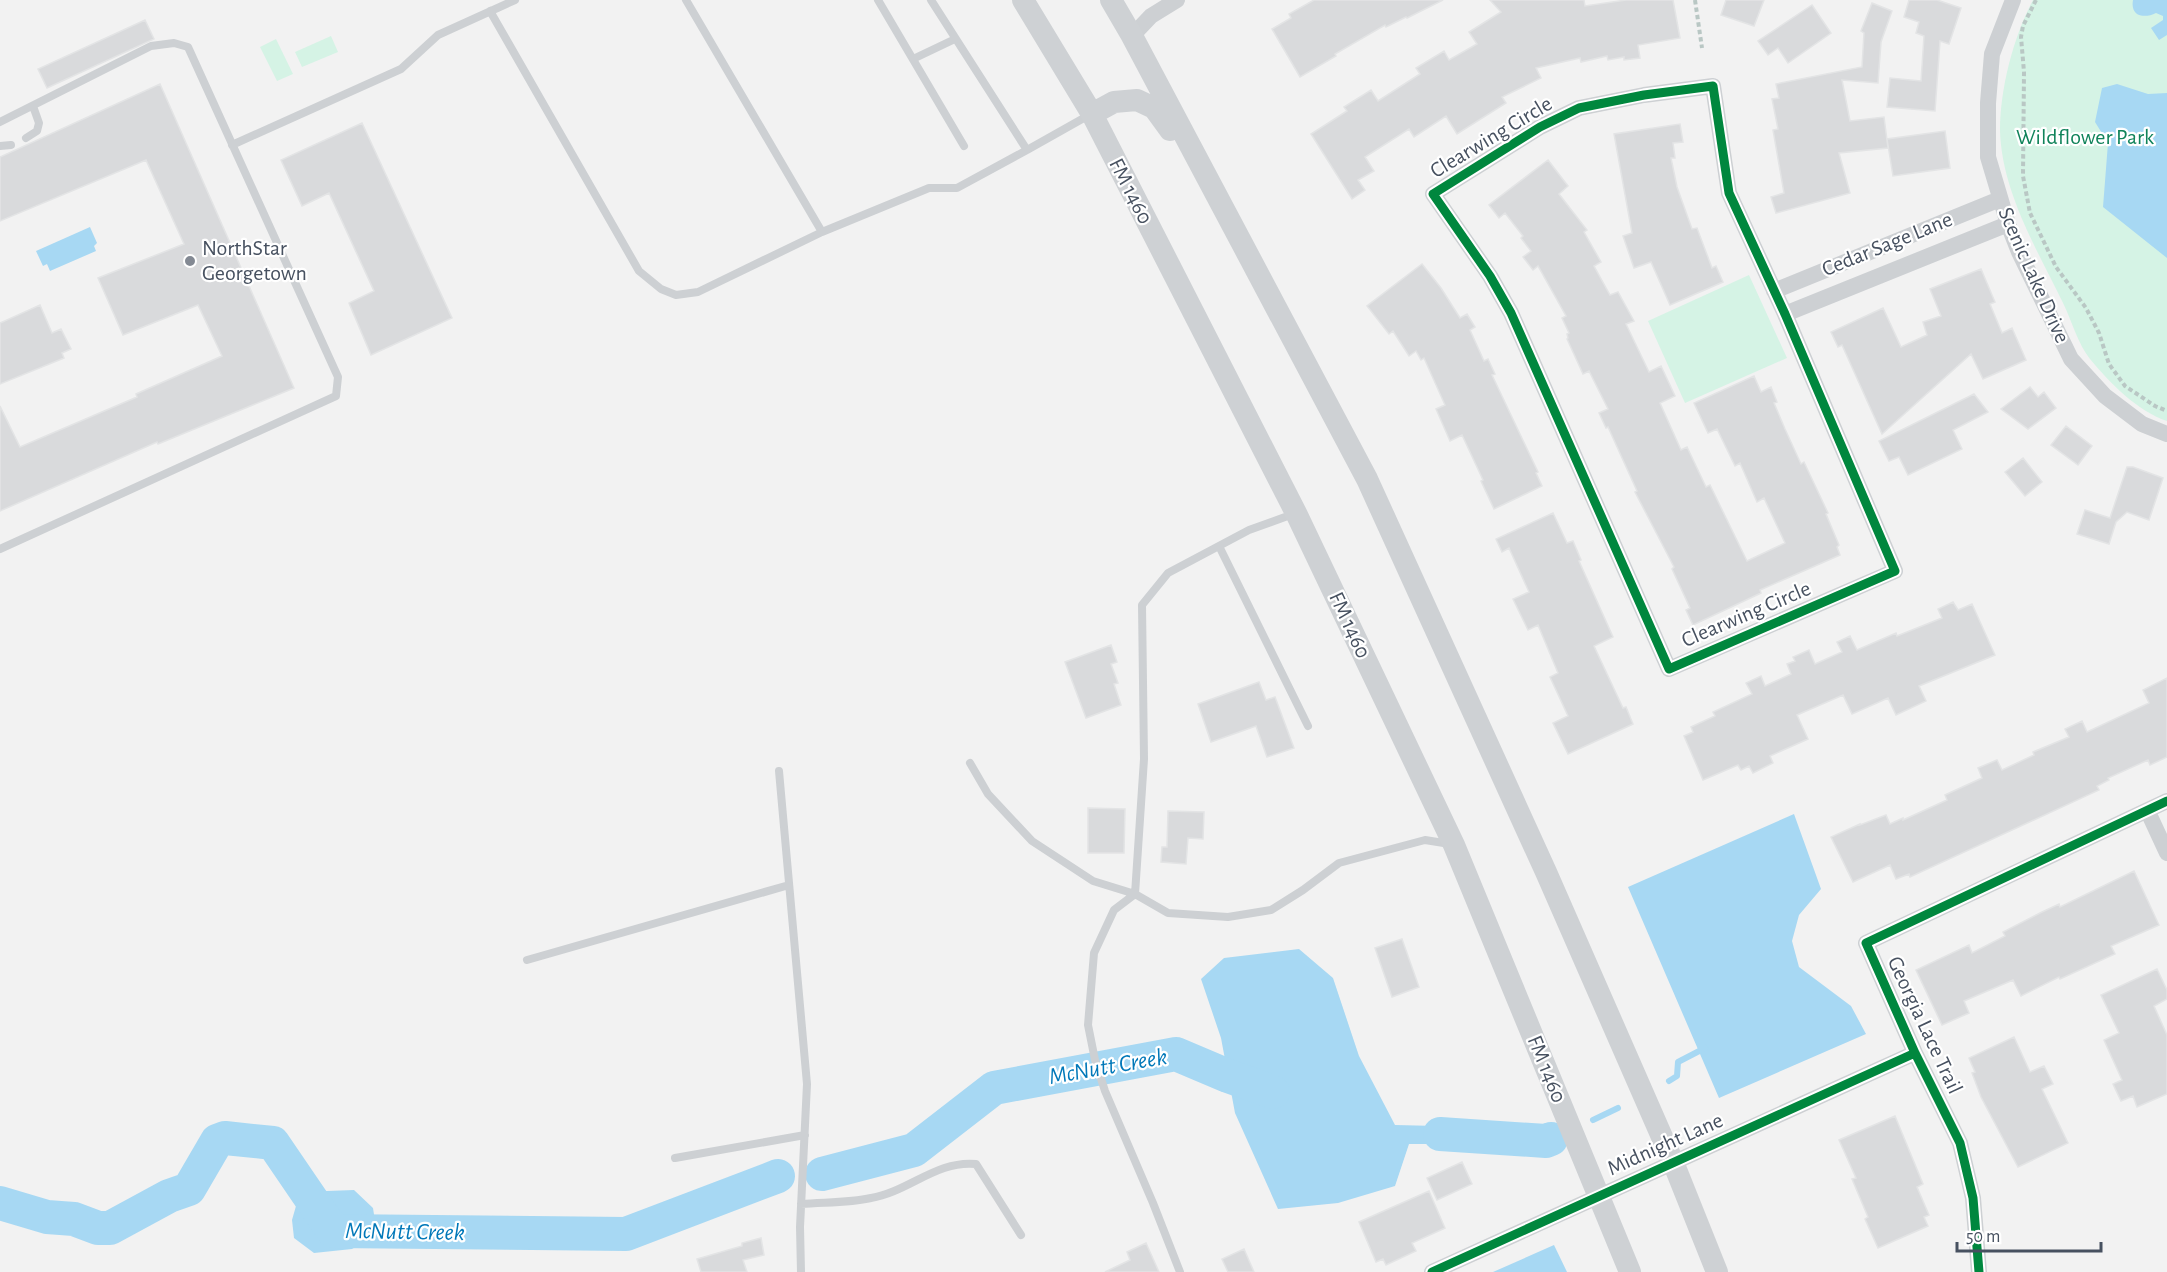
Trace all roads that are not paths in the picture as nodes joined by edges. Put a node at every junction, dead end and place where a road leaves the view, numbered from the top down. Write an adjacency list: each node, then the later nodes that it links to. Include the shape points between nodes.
1 (515, 0): 9 (lane)
2 (686, 0): 25 (lane)
3 (878, 0): 12 (lane)
4 (931, 0): 11 (lane)
5 (1023, 0): 14 (main road, FM 1460 / FM 1460)
6 (1111, 0): 10 (main road)
7 (1178, 0): 10 (street, via 1150,16)
8 (2013, 0): 23 (street, Scenic Lake Drive, via 1992,54 1988,103 1988,158)
9 (490, 12): 18 (lane, via 438,35 401,69); 25 (lane, via 639,271 661,289 676,295 698,292)
10 (1132, 36): 22 (main road)
11 (955, 39): 12 (lane); 21 (lane)
12 (913, 59): 20 (lane)
13 (33, 106): 15 (lane); 16 (lane, via 39,123 37,131); 18 (lane, via 151,46 174,43 188,47)
14 (1092, 114): 21 (lane); 22 (main road, via 1114,102 1137,100 1154,108); 29 (main road, FM 1460 / FM 1460)
15 (0, 122)
16 (26, 138)
17 (11, 145): 19 (lane)
18 (232, 145): 31 (lane, via 338,377 336,396)
19 (0, 146)
20 (964, 146)
21 (1027, 150): 25 (lane, via 957,188 929,188)
22 (1212, 187): 45 (main road, via 1367,479)
23 (2000, 199): 24 (street, Scenic Lake Drive); 26 (street, Cedar Sage Lane)
24 (2008, 224): 27 (street, Cedar Sage Lane); 28 (street, Scenic Lake Drive, via 2071,359 2105,396 2142,424)
25 (822, 232)
26 (1774, 291): 27 (street, Clearwing Circle); 27 (street, Clearwing Circle, via 1729,193 1713,86 1579,108 1540,127 1433,194 1511,313 1669,669 1895,572)
27 (1785, 314)
28 (2167, 434)
29 (1296, 513): 30 (lane); 37 (main road, FM 1460 / FM 1460)
30 (1219, 546): 32 (lane); 40 (lane, via 1168,573 1142,605 1144,759)
31 (0, 549)
32 (1308, 726)
33 (970, 763): 40 (lane, via 988,794 1032,841 1094,881)
34 (779, 771): 39 (lane)
35 (2167, 801): 36 (street, Georgia Lace Trail)
36 (2148, 812): 38 (street); 42 (street, Georgia Lace Trail, via 1866,943)
37 (1454, 845): 40 (lane, via 1425,840 1339,862 1271,910 1228,917 1168,913); 46 (main road, FM 1460 / FM 1460)
38 (2167, 853)
39 (789, 885): 41 (lane); 43 (lane, via 807,1084)
40 (1135, 894): 50 (lane, via 1114,910 1094,953 1088,1025 1105,1091)
41 (527, 960)
42 (1915, 1053): 45 (street, Midnight Lane); 54 (street, Georgia Lace Trail, via 1960,1143 1973,1198)
43 (805, 1135): 44 (lane); 47 (lane)
44 (675, 1158)
45 (1673, 1162): 46 (street, Midnight Lane); 53 (main road)
46 (1599, 1196): 51 (street, Midnight Lane); 52 (main road, FM 1460 / FM 1460)
47 (801, 1204): 48 (lane, via 872,1198 963,1162 976,1164); 49 (lane)
48 (1021, 1234)
49 (801, 1272)
50 (1180, 1272)
51 (1432, 1272)
52 (1630, 1272)
53 (1717, 1272)
54 (1979, 1272)

